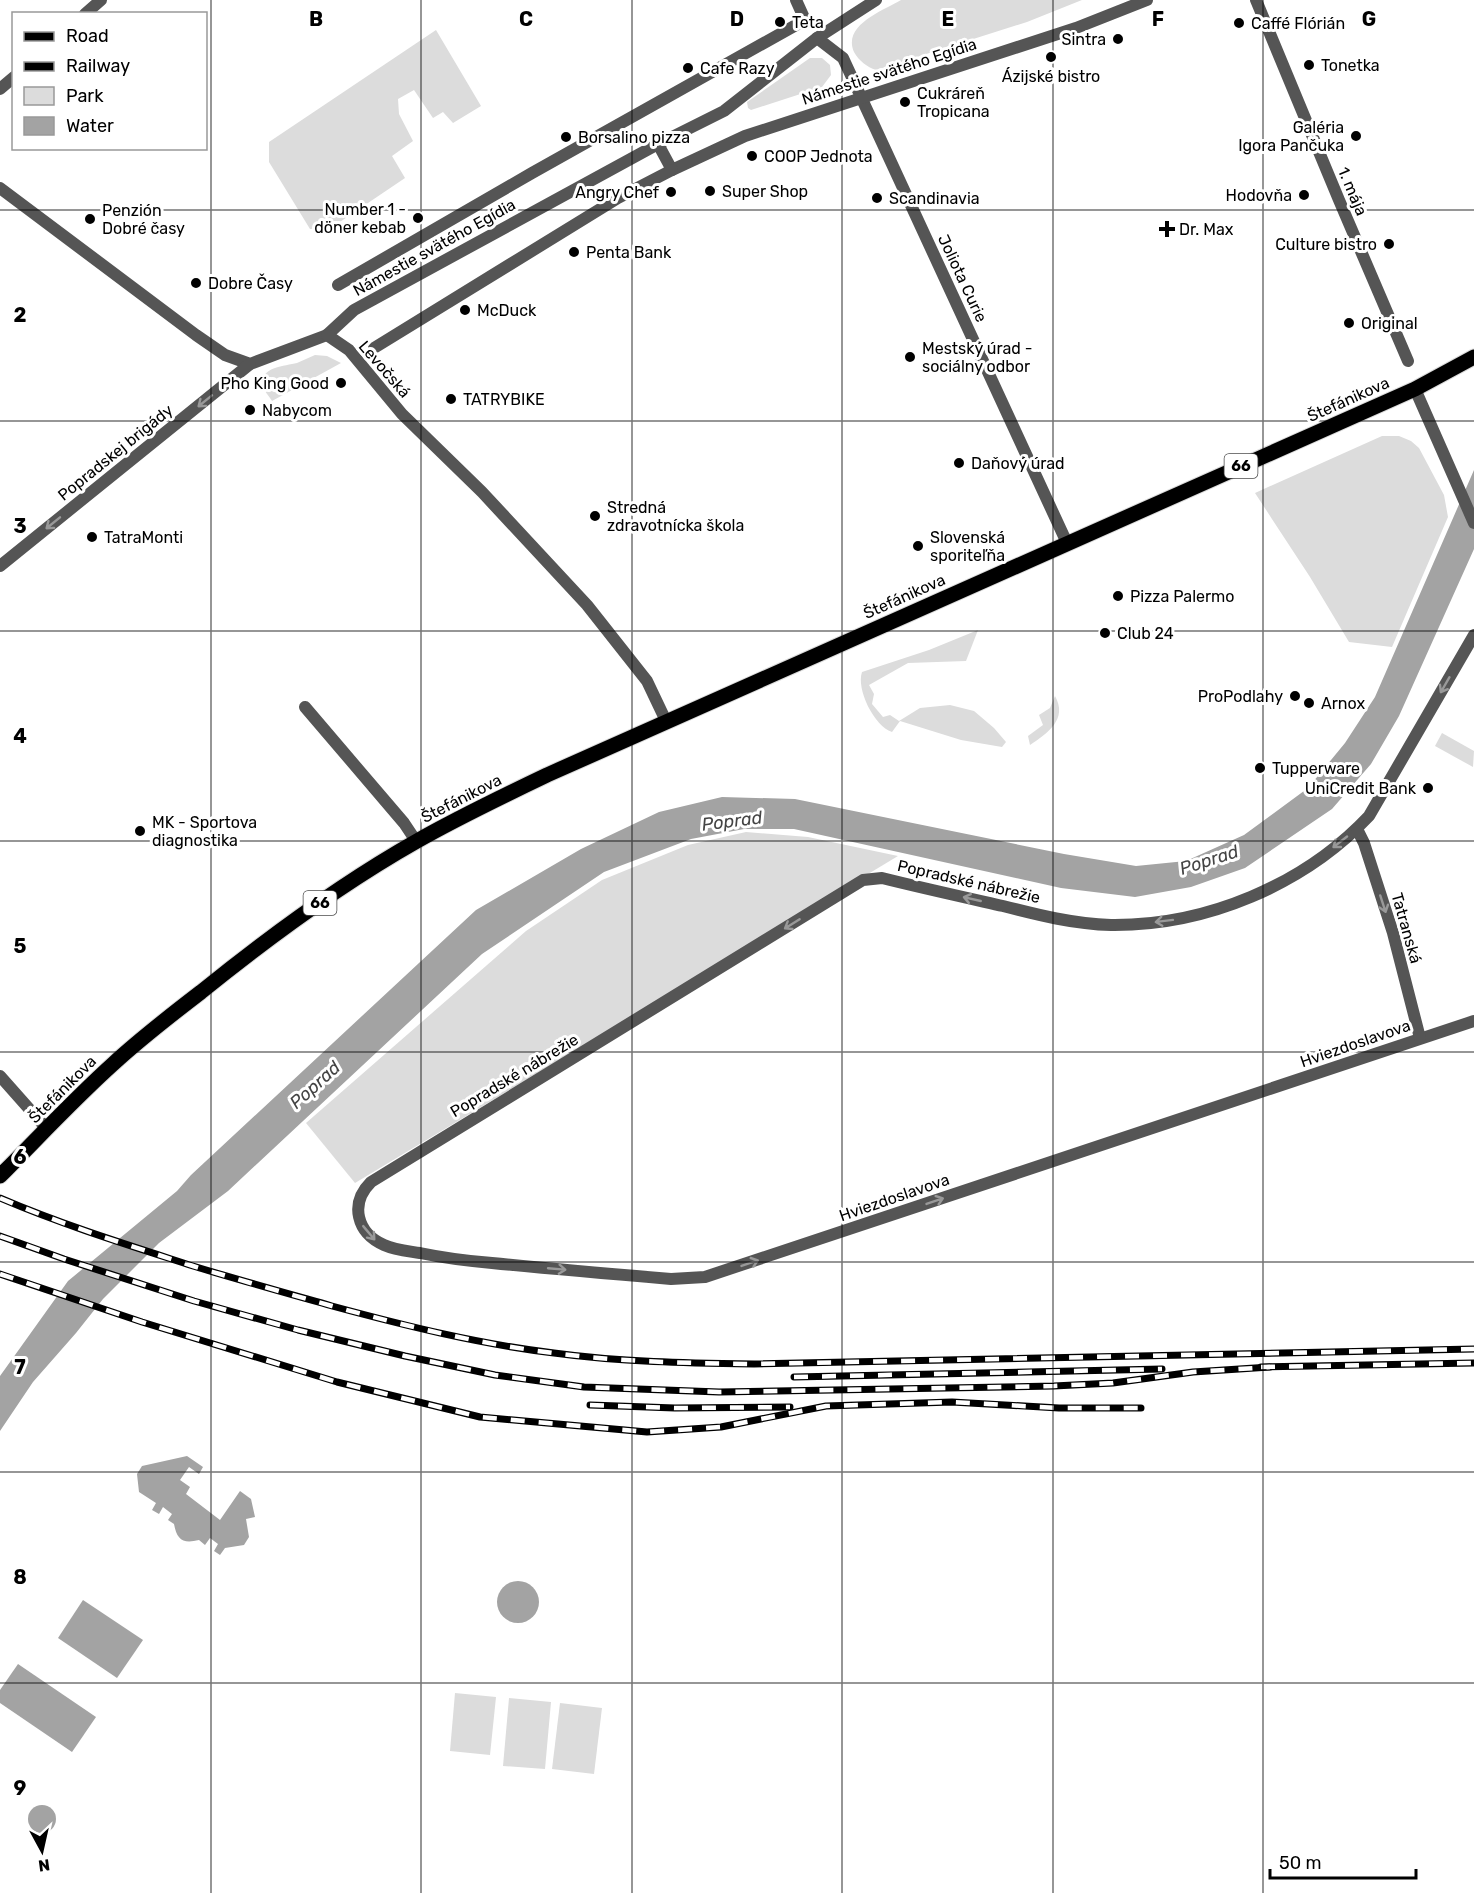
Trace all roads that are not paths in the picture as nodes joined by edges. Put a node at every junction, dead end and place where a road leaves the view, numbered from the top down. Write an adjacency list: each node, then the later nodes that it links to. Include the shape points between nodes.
1 (101, 0): 6 (street)
2 (796, 0): 14 (street, via 806,20)
3 (876, 0): 7 (street, Námestie svätého Egídia)
4 (1147, 0): 10 (street, Námestie svätého Egídia, via 1076,28)
5 (1256, 0): 18 (street, 1. mája)
6 (87, 12)
7 (817, 38): 10 (street, Joliota Curie, via 843,58); 11 (street, Námestie svätého Egídia, via 724,111)
8 (12, 79): 9 (street)
9 (0, 89)
10 (862, 98): 12 (street, Námestie svätého Egídia, via 745,136); 22 (street, Joliota Curie)
11 (658, 144): 12 (street); 15 (street, Námestie svätého Egídia, via 354,310)
12 (672, 170): 16 (street, Námestie svätého Egídia, via 618,198)
13 (0, 188): 19 (street, via 196,336 225,355)
14 (338, 285)
15 (327, 335): 19 (street); 26 (street, Levočská, via 349,350 402,414 482,492 587,605 647,681)
16 (374, 348)
17 (1474, 357): 20 (main road, Štefánikova / 66)
18 (1408, 361)
19 (250, 363): 23 (street, Popradskej brigády, one-way to 23)
20 (1415, 389): 21 (street); 22 (main road, Štefánikova / 66)
21 (1474, 523)
22 (1067, 543): 26 (main road, Štefánikova / 66)
23 (0, 566)
24 (1474, 635): 27 (street, Popradské nábrežie, one-way to 27, via 1377,804)
25 (305, 707): 28 (street, Štefánikova)
26 (666, 721): 28 (main road, Štefánikova / 66, via 492,801)
27 (1357, 829): 30 (street, Tatranská, one-way to 30, via 1393,933); 34 (street, Popradské nábrežie, one-way to 34, via 1302,870 1254,896 1211,911 1139,924 1074,921 882,878 863,880)
28 (416, 841): 32 (main road, Štefánikova / 66, via 255,948 114,1063)
29 (1474, 1021): 30 (street, Hviezdoslavova)
30 (1420, 1038): 34 (street, Hviezdoslavova, one-way to 30, via 359,1197 360,1219 375,1240 394,1249 456,1260 688,1279 731,1269)
31 (0, 1076): 32 (street)
32 (47, 1129): 33 (main road, Štefánikova)
33 (0, 1176)
34 (371, 1182)

